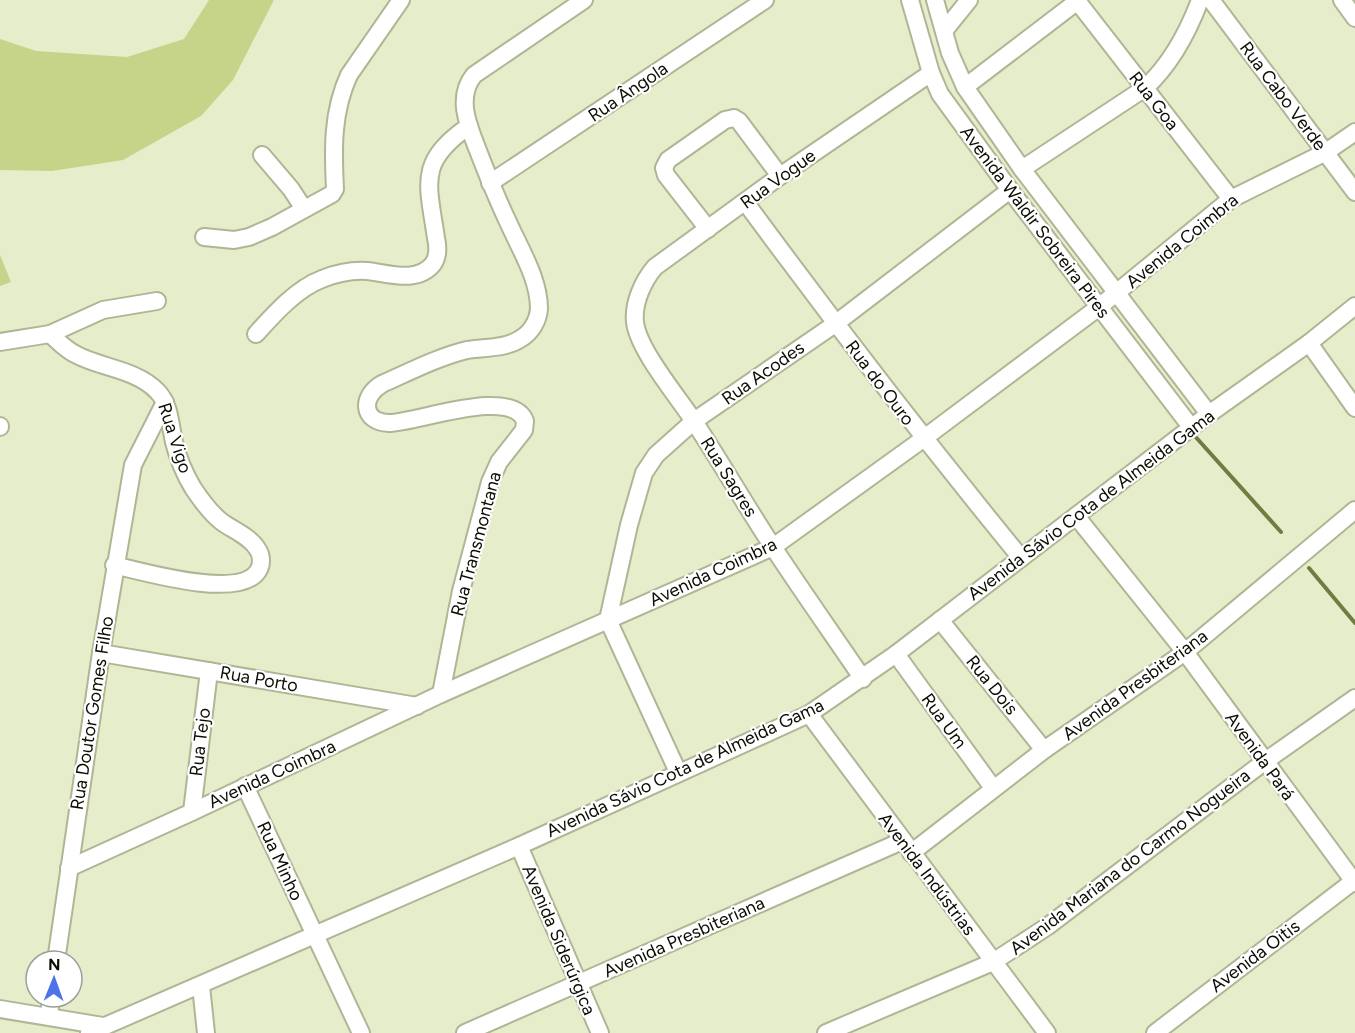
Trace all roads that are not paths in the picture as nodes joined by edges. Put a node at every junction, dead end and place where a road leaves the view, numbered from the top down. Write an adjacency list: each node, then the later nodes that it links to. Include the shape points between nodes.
1 (401, 0): 27 (street, via 349,75 338,105 334,191)
2 (584, 0): 16 (street, via 474,75 465,93)
3 (765, 0): 22 (street, Rua Ângola)
4 (910, 0): 13 (street, Avenida Waldir Sobreira Pires)
5 (935, 0): 12 (street, Avenida Waldir Sobreira Pires)
6 (969, 0): 12 (street)
7 (1200, 0): 15 (street, via 1170,60)
8 (1210, 0): 18 (street, Rua Cabo Verde)
9 (1342, 0): 11 (street)
10 (1079, 1): 14 (street); 15 (street, Rua Goa)
11 (1355, 18)
12 (944, 31): 14 (street, Avenida Waldir Sobreira Pires)
13 (931, 73): 21 (street, Rua Vogue); 23 (street, Avenida Waldir Sobreira Pires, via 949,107)
14 (965, 87): 20 (street, Avenida Waldir Sobreira Pires)
15 (1145, 88): 20 (street); 25 (street, Rua Goa)
16 (469, 126): 22 (street); 37 (street, via 439,152 429,173 429,200 437,244 434,264 415,275 346,272 321,279 302,290)
17 (1355, 132): 18 (street, Avenida Coimbra)
18 (1326, 152): 24 (street, Rua Cabo Verde); 25 (street, Avenida Coimbra)
19 (262, 155): 27 (street)
20 (1022, 169): 30 (street, Avenida Waldir Sobreira Pires)
21 (780, 176): 26 (street, Rua Vogue); 28 (street, via 734,118 725,120 668,160 666,175)
22 (490, 183): 58 (street, Rua Transmontana, via 531,271 539,311 535,324 514,342 455,354 382,384 366,403 371,417 381,422 483,406 519,412 525,421 524,430 499,462 490,482 461,591)
23 (1010, 190): 34 (street, Avenida Waldir Sobreira Pires); 35 (street, Rua Acodes)
24 (1355, 192)
25 (1231, 199): 30 (street, Avenida Coimbra)
26 (746, 203): 28 (street, Rua Vogue); 35 (street, Rua do Ouro)
27 (304, 209): 29 (street, via 249,237)
28 (708, 229): 31 (street, Rua Vogue, via 655,267)
29 (204, 237)
30 (1118, 293): 34 (street, Avenida Coimbra); 42 (street, Avenida Waldir Sobreira Pires)
31 (638, 297): 43 (street, Rua Sagres, via 635,322 646,350)
32 (157, 301): 36 (street, via 103,310)
33 (1355, 306): 39 (street, Avenida Sávio Cota de Almeida Gama)
34 (1099, 307): 44 (street, Avenida Waldir Sobreira Pires); 45 (street, Avenida Coimbra)
35 (835, 324): 43 (street, Rua Acodes); 45 (street, Rua do Ouro)
36 (50, 333): 38 (street); 40 (street, Rua Vigo, via 76,355 146,383)
37 (256, 334)
38 (0, 342)
39 (1309, 343): 41 (street); 42 (street, Avenida Sávio Cota de Almeida Gama)
40 (165, 402): 50 (street, Rua Doutor Gomes Filho, via 133,465); 50 (street, Rua Vigo, via 181,464 192,486 220,520 254,543 261,557 260,567 251,579 230,585 176,579)
41 (1355, 408)
42 (1209, 414): 44 (street, Avenida Sávio Cota de Almeida Gama)
43 (694, 422): 48 (street, Rua Sagres); 51 (street, Rua Acodes, via 656,455 644,473)
44 (1191, 428): 47 (street, Avenida Sávio Cota de Almeida Gama)
45 (924, 439): 48 (street, Avenida Coimbra); 49 (street, Rua do Ouro)
46 (1355, 510): 53 (street, Avenida Presbiteriana)
47 (1076, 516): 49 (street, Avenida Sávio Cota de Almeida Gama); 53 (street, Avenida Pará)
48 (773, 547): 51 (street, Avenida Coimbra); 57 (street, Rua Sagres)
49 (1021, 558): 52 (street, Avenida Sávio Cota de Almeida Gama)
50 (114, 565): 54 (street, Rua Doutor Gomes Filho)
51 (608, 620): 58 (street, Avenida Coimbra); 64 (street)
52 (940, 620): 55 (street, Avenida Sávio Cota de Almeida Gama); 62 (street, Rua Dois)
53 (1185, 652): 62 (street, Avenida Presbiteriana); 63 (street, Avenida Pará)
54 (100, 653): 56 (street, Rua Porto); 70 (street, Rua Doutor Gomes Filho)
55 (896, 654): 57 (street, Avenida Sávio Cota de Almeida Gama); 66 (street, Rua Um)
56 (209, 671): 60 (street, Rua Porto); 67 (street, Rua Tejo)
57 (863, 679): 61 (street, Avenida Sávio Cota de Almeida Gama)
58 (441, 694): 60 (street, Avenida Coimbra)
59 (1355, 698): 63 (street, Avenida Mariana do Carmo Nogueira)
60 (417, 706): 65 (street, Avenida Coimbra)
61 (809, 714): 64 (street, Avenida Sávio Cota de Almeida Gama); 69 (street, Avenida Indústrias)
62 (1044, 750): 66 (street, Avenida Presbiteriana)
63 (1264, 762): 71 (street, Avenida Pará); 74 (street, Avenida Mariana do Carmo Nogueira, via 1048,926)
64 (678, 772): 68 (street, Avenida Sávio Cota de Almeida Gama)
65 (245, 786): 67 (street, Avenida Coimbra); 72 (street, Rua Minho)
66 (993, 788): 69 (street, Avenida Presbiteriana)
67 (192, 812): 70 (street, Avenida Coimbra)
68 (519, 846): 72 (street, Avenida Sávio Cota de Almeida Gama); 75 (street, Avenida Siderúrgica)
69 (907, 847): 74 (street, Avenida Indústrias); 75 (street, Avenida Presbiteriana)
70 (69, 868): 73 (street, Rua Doutor Gomes Filho)
71 (1354, 881): 87 (street, Avenida Oitis)
72 (314, 936): 76 (street, Avenida Sávio Cota de Almeida Gama); 82 (street, Rua Minho)
73 (58, 949)
74 (993, 962): 85 (street, Avenida Mariana do Carmo Nogueira); 86 (street, Avenida Indústrias)
75 (578, 984): 83 (street, Avenida Presbiteriana); 84 (street, Avenida Siderúrgica)
76 (201, 986): 80 (street, Avenida Sávio Cota de Almeida Gama); 81 (street)
77 (0, 1009): 79 (street)
78 (50, 1009): 79 (street)
79 (49, 1016): 80 (street)
80 (99, 1031)
81 (206, 1033)
82 (361, 1033)
83 (465, 1033)
84 (600, 1033)
85 (826, 1033)
86 (1047, 1033)
87 (1155, 1033)

